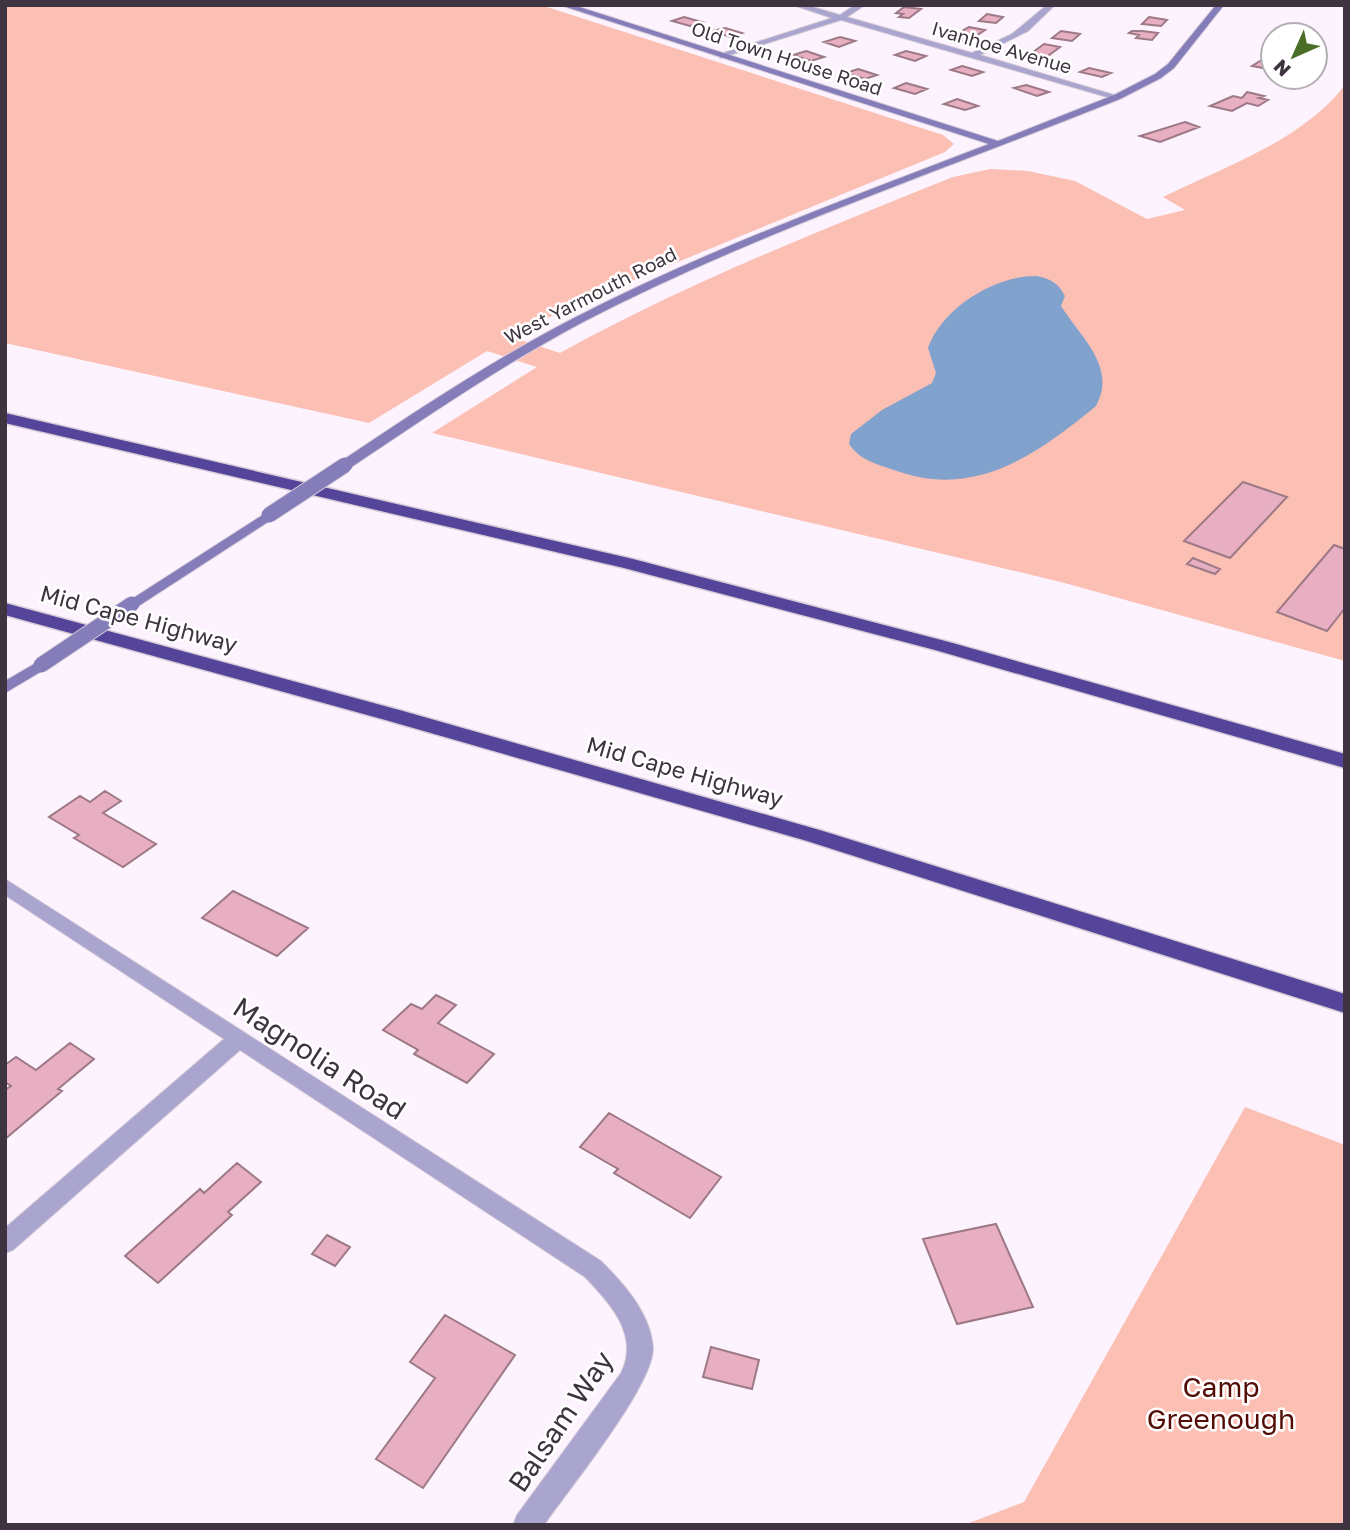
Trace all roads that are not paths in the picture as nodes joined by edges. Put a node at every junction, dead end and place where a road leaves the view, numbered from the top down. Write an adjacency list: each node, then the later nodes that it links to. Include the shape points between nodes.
1 (564, 5): 8 (main road, Old Town House Road)
2 (797, 5): 6 (street, Ivanhoe Avenue)
3 (861, 5): 6 (street)
4 (1051, 5): 7 (street, via 1022,33)
5 (1220, 5): 9 (main road, West Yarmouth Road, via 1171,66)
6 (842, 18): 7 (street, Ivanhoe Avenue); 8 (street)
7 (973, 55): 9 (street, Ivanhoe Avenue)
8 (723, 56): 10 (main road, Old Town House Road)
9 (1117, 97): 10 (main road, West Yarmouth Road)
10 (999, 144): 13 (main road, West Yarmouth Road, bridge, via 696,265 542,340)
11 (5, 418): 14 (highway, via 626,563 955,649)
12 (5, 609): 16 (highway, Mid Cape Highway, via 815,836)
13 (5, 688)
14 (1345, 761)
15 (5, 886): 17 (street, Magnolia Road)
16 (1345, 1004)
17 (237, 1040): 18 (street); 19 (street, Magnolia Road)
18 (5, 1243)
19 (603, 1279): 20 (street, Balsam Way, via 617,1292 636,1326 640,1360 630,1382)
20 (527, 1525)

